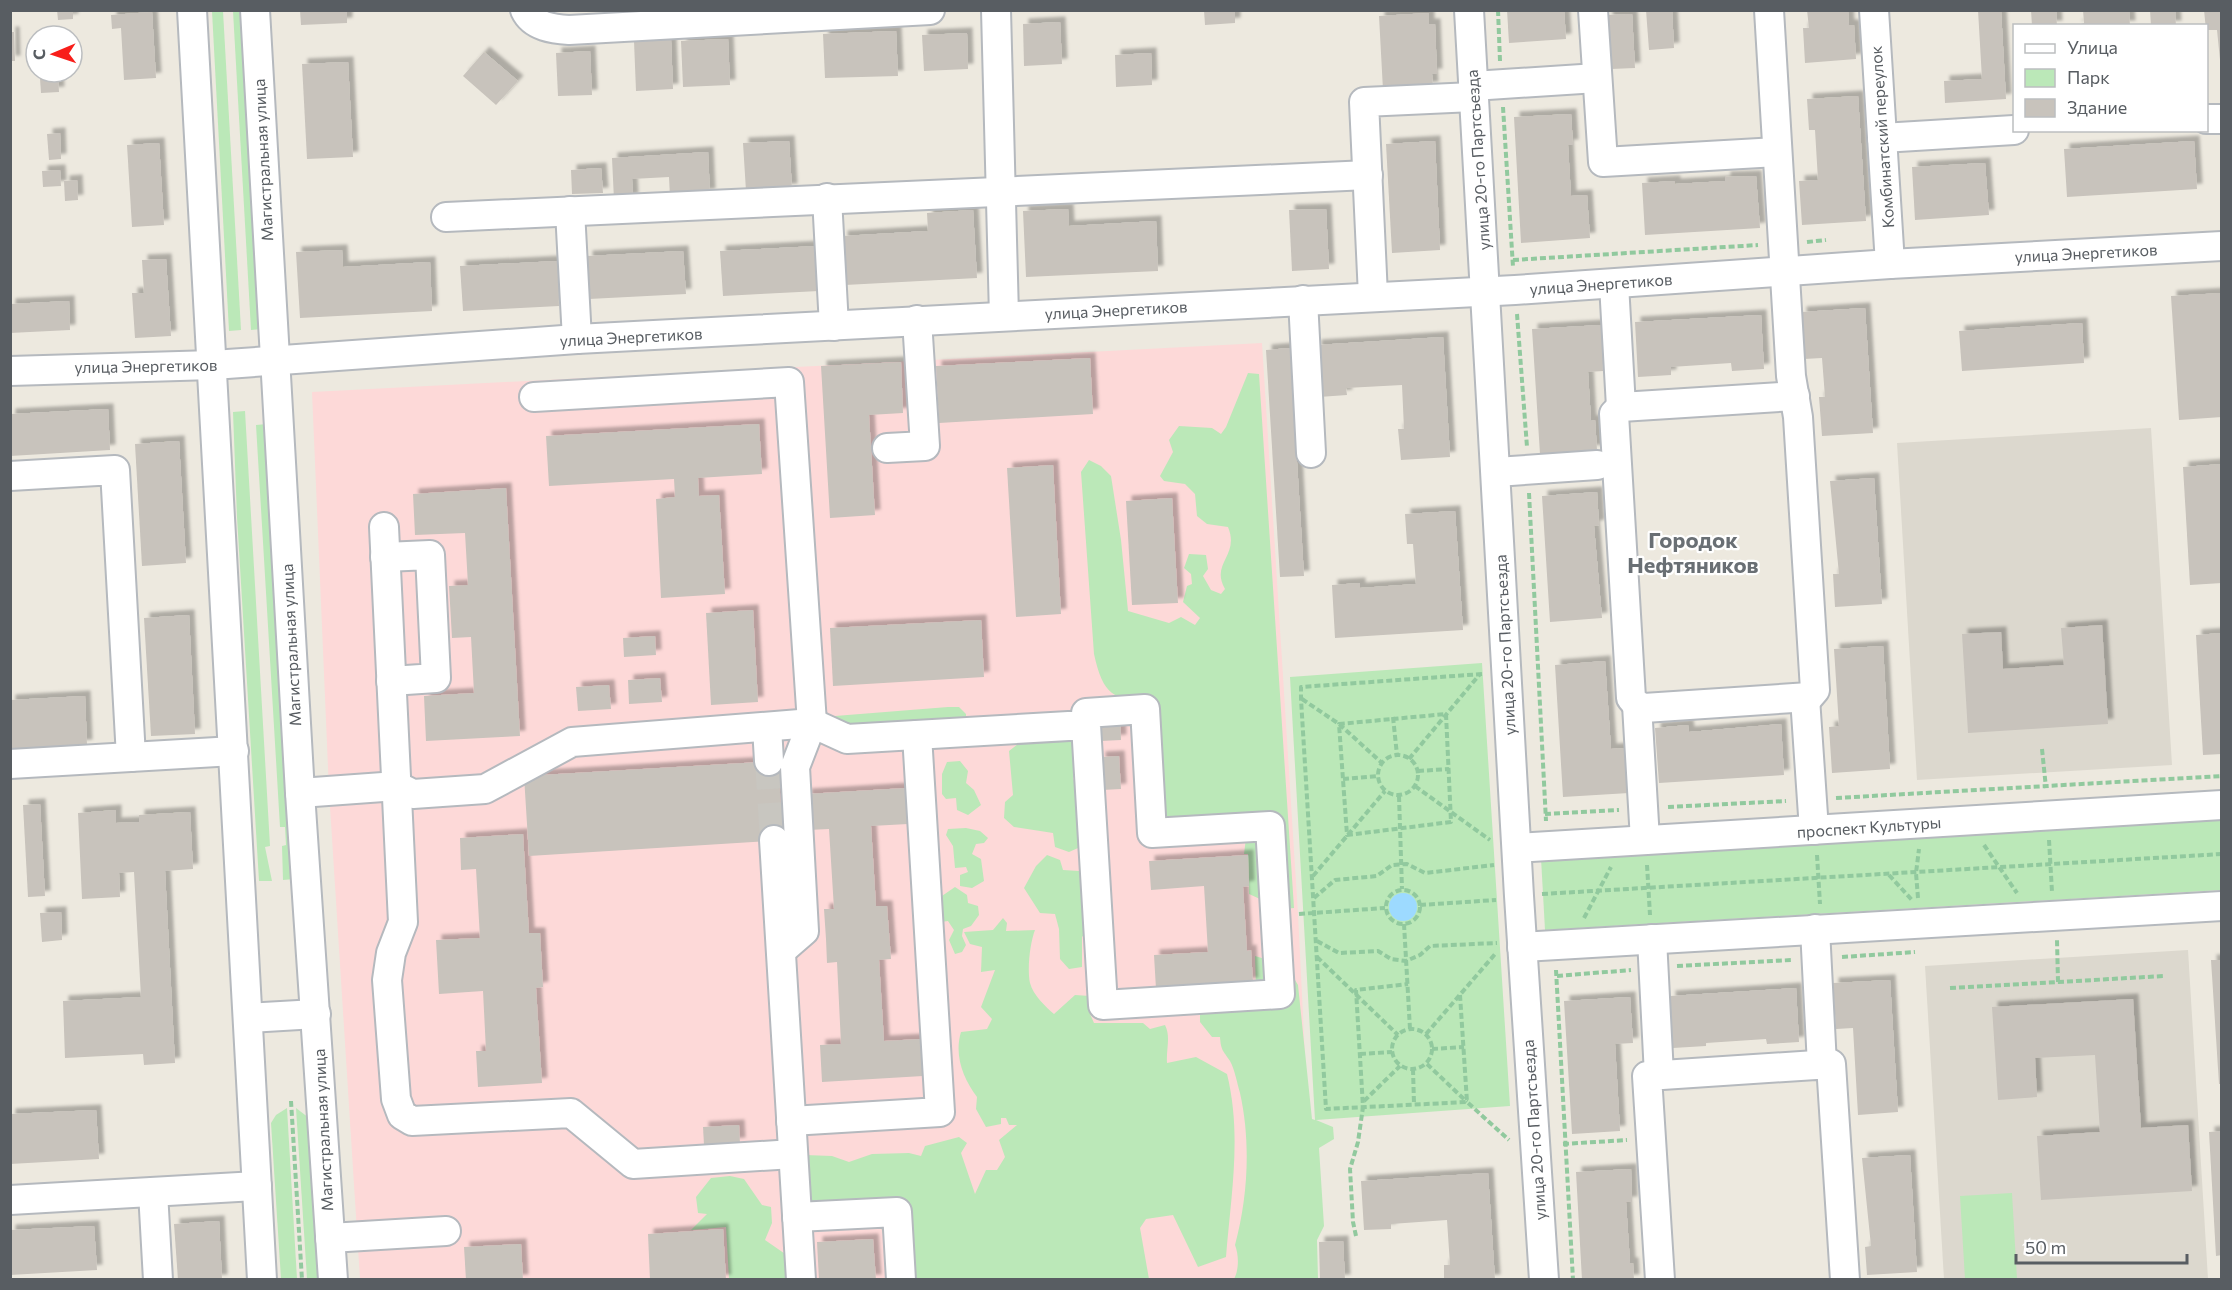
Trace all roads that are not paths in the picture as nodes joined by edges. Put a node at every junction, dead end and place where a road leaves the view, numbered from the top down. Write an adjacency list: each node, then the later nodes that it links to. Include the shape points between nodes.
1 (192, 10): 32 (street)
2 (255, 10): 31 (street, Магистральная улица)
3 (930, 10): 9 (street, via 569,30)
4 (996, 10): 16 (street)
5 (1469, 10): 11 (street, улица 20-го Партсъезда)
6 (1593, 10): 10 (street)
7 (1769, 10): 14 (street)
8 (1875, 10): 13 (street, Комбинатский переулок)
9 (536, 19)
10 (1598, 78): 11 (street, via 1501,84); 14 (street, via 1603,162)
11 (1473, 91): 15 (street, via 1364,102); 24 (street, улица 20-го Партсъезда)
12 (2013, 130): 13 (street)
13 (1882, 138): 22 (street, Комбинатский переулок)
14 (1777, 152): 21 (street)
15 (1368, 175): 16 (street); 25 (street)
16 (999, 192): 17 (street); 27 (street)
17 (827, 198): 18 (street); 29 (street)
18 (570, 211): 19 (street); 30 (street)
19 (446, 217)
20 (2222, 246): 22 (street, улица Энергетиков)
21 (1784, 257): 22 (street, улица Энергетиков); 23 (street, улица Энергетиков); 34 (street)
22 (1890, 264)
23 (1614, 284): 24 (street, улица Энергетиков); 36 (street)
24 (1487, 291): 25 (street, улица Энергетиков); 40 (street, улица 20-го Партсъезда)
25 (1373, 296): 26 (street, улица Энергетиков)
26 (1303, 300): 27 (street, улица Энергетиков); 38 (street)
27 (1004, 316): 28 (street, улица Энергетиков)
28 (917, 320): 29 (street, улица Энергетиков); 37 (street, via 925,446)
29 (834, 326): 30 (street, улица Энергетиков)
30 (577, 339): 31 (street, улица Энергетиков)
31 (275, 361): 32 (street, улица Энергетиков); 56 (street, Магистральная улица)
32 (213, 365): 33 (street, улица Энергетиков); 51 (street)
33 (10, 371)
34 (1795, 396): 36 (street); 45 (street, via 1815,690)
35 (534, 397): 47 (street, via 789,382)
36 (1621, 407): 46 (street, via 1614,414 1631,698)
37 (888, 448)
38 (1311, 453)
39 (1597, 465): 40 (street)
40 (1496, 472): 61 (street, улица 20-го Партсъезда)
41 (10, 476): 52 (street, via 115,470)
42 (384, 527): 43 (street)
43 (385, 557): 44 (street); 44 (street, via 430,555 436,678)
44 (391, 681): 55 (street)
45 (1805, 698): 46 (street, via 1644,708); 58 (street)
46 (1636, 705): 60 (street, via 1644,809)
47 (812, 723): 49 (street); 50 (street, via 847,740); 66 (street, via 795,766 804,931)
48 (1086, 725): 48 (street, via 1103,1005 1280,994 1270,826 1152,833 1145,709 1086,713); 50 (street)
49 (767, 727): 53 (street); 55 (street, via 572,742 485,789 412,794)
50 (917, 735): 71 (street, via 940,1112)
51 (234, 751): 52 (street); 68 (street)
52 (131, 757): 54 (street)
53 (769, 761)
54 (10, 764)
55 (397, 786): 56 (street); 72 (street, via 403,922 391,953 387,980 396,1099 402,1115 412,1121 571,1113 633,1164)
56 (300, 793): 67 (street, Магистральная улица)
57 (2222, 805): 58 (street, проспект Культуры)
58 (1814, 830): 60 (street, проспект Культуры)
59 (774, 840): 66 (street)
60 (1635, 841): 61 (street, проспект Культуры)
61 (1503, 852): 65 (street, улица 20-го Партсъезда, via 1519,896)
62 (2222, 906): 63 (street)
63 (1818, 929): 64 (street); 69 (street)
64 (1652, 939): 65 (street); 70 (street)
65 (1509, 945): 84 (street, улица 20-го Партсъезда, via 1525,1146)
66 (781, 951): 71 (street)
67 (316, 1014): 68 (street); 78 (street, Магистральная улица)
68 (248, 1018): 73 (street)
69 (1822, 1065): 70 (street); 86 (street, via 1831,1064)
70 (1659, 1075): 85 (street, via 1647,1076)
71 (791, 1121): 72 (street)
72 (793, 1154): 76 (street)
73 (257, 1186): 74 (street); 80 (street)
74 (153, 1192): 75 (street); 79 (street)
75 (10, 1200)
76 (797, 1217): 82 (street); 83 (street, via 897,1212)
77 (446, 1231): 78 (street)
78 (330, 1238): 81 (street, Магистральная улица)
79 (158, 1280)
80 (261, 1280)
81 (333, 1280)
82 (801, 1280)
83 (901, 1280)
84 (1544, 1280)
85 (1660, 1280)
86 (1845, 1280)

